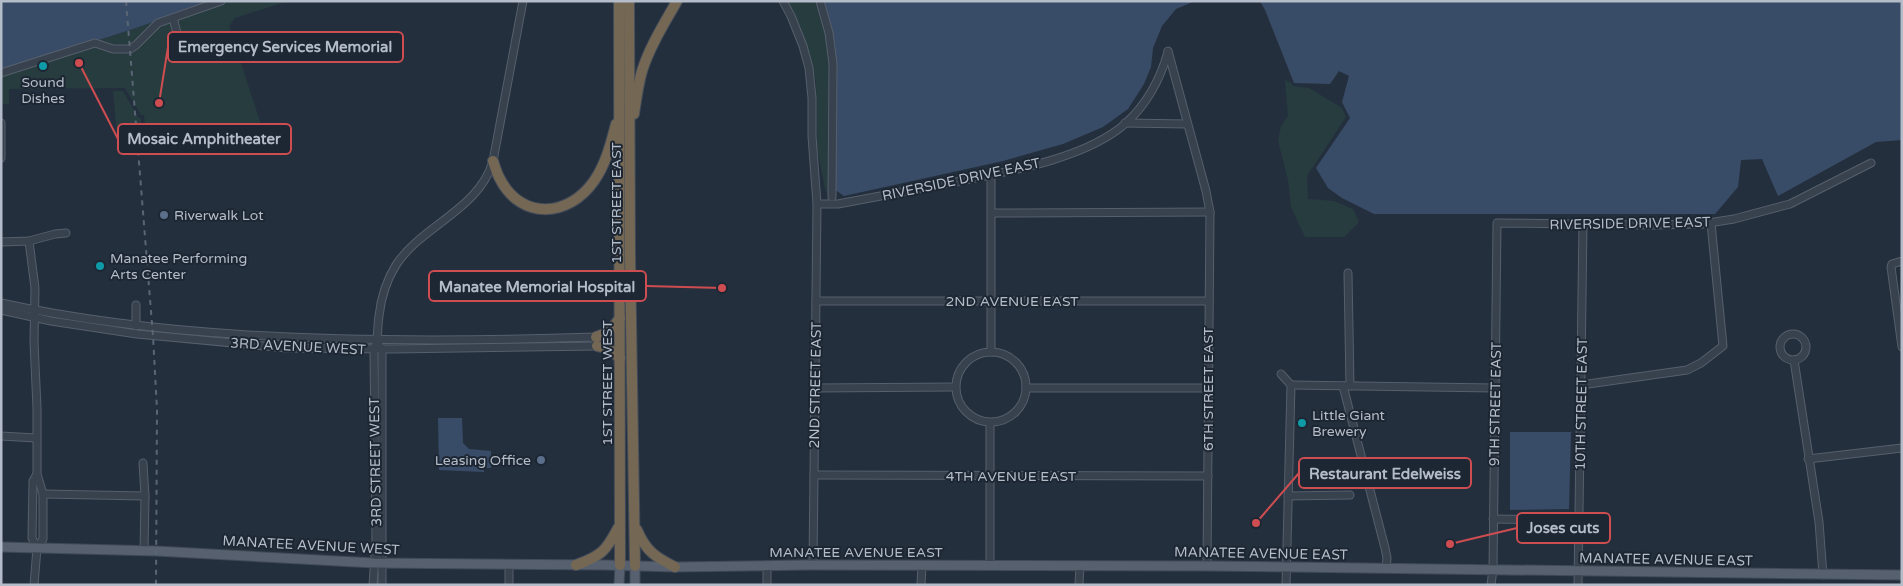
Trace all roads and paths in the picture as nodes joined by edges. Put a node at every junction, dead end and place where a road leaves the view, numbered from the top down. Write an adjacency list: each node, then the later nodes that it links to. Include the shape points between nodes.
1 (221, 1): 8 (street)
2 (523, 1): 18 (street, 3RD STREET WEST)
3 (619, 1): 12 (highway, 1ST STREET WEST)
4 (629, 1): 16 (highway, 1ST STREET EAST)
5 (677, 1): 16 (highway, via 642,71)
6 (783, 1): 22 (street, 2ND STREET EAST, via 798,32 810,73)
7 (820, 1): 21 (street, via 832,60)
8 (173, 18): 9 (street); 11 (street, via 158,23 130,48 119,49 95,43)
9 (177, 33)
10 (1168, 51): 14 (street, RIVERSIDE DRIVE EAST, via 1154,89); 15 (street, 6TH STREET EAST)
11 (1, 73)
12 (620, 113): 18 (highway, via 600,172 583,194 566,206 544,210 517,200 499,179); 40 (highway, 1ST STREET WEST)
13 (1, 123): 17 (street)
14 (1125, 123): 15 (street); 20 (street, RIVERSIDE DRIVE EAST, via 1096,142 1061,156)
15 (1187, 124): 23 (street, 6TH STREET EAST)
16 (629, 147): 79 (highway, 1ST STREET EAST)
17 (1, 158)
18 (494, 161): 44 (street, 3RD STREET WEST, via 489,174 462,206 420,238 388,277 381,302)
19 (1872, 163): 26 (street, RIVERSIDE DRIVE EAST, via 1790,204 1751,216)
20 (991, 175): 22 (street, RIVERSIDE DRIVE EAST, via 838,204); 24 (street)
21 (832, 196)
22 (817, 204): 33 (street, 2ND STREET EAST)
23 (1210, 212): 24 (street); 35 (street, 6TH STREET EAST)
24 (992, 213): 34 (street)
25 (1497, 223): 27 (street, RIVERSIDE DRIVE EAST); 61 (street, 9TH STREET EAST)
26 (1711, 223): 27 (street, RIVERSIDE DRIVE EAST); 55 (street, via 1723,346 1687,370)
27 (1583, 224): 55 (street, 10TH STREET EAST)
28 (66, 233): 29 (street)
29 (29, 241): 30 (street); 39 (street, via 35,280)
30 (1, 242)
31 (1902, 261): 47 (street, via 1891,267)
32 (1348, 273): 56 (street)
33 (816, 301): 34 (street, 2ND AVENUE EAST); 58 (street, 2ND STREET EAST)
34 (991, 301): 35 (street, 2ND AVENUE EAST); 50 (street)
35 (1209, 301): 60 (street, 6TH STREET EAST)
36 (1, 303): 39 (street, 3RD AVENUE WEST)
37 (136, 306): 41 (street)
38 (1, 310): 39 (street, 3RD AVENUE WEST)
39 (35, 314): 41 (street, 3RD AVENUE WEST); 46 (street, 3RD AVENUE WEST, via 136,334); 64 (street)
40 (620, 317): 45 (highway, via 611,331); 51 (highway, 1ST STREET WEST)
41 (136, 326): 42 (street, 3RD AVENUE WEST)
42 (275, 336): 44 (street, 3RD AVENUE WEST); 46 (street)
43 (487, 339): 44 (street, 3RD AVENUE WEST); 45 (street, 3RD AVENUE WEST); 48 (street)
44 (378, 341): 49 (street, 3RD STREET WEST)
45 (597, 342): 48 (street, 3RD AVENUE WEST); 51 (highway)
46 (275, 346): 49 (street, 3RD AVENUE WEST)
47 (1902, 347)
48 (489, 348): 49 (street, 3RD AVENUE WEST)
49 (378, 349): 83 (street, 3RD STREET WEST)
50 (992, 352): 57 (street, via 976,355 965,362); 59 (street, via 1016,363 1025,377)
51 (620, 358): 78 (highway, 1ST STREET WEST)
52 (1794, 360): 66 (street)
53 (1281, 374): 54 (street)
54 (1291, 385): 56 (street); 75 (street)
55 (1581, 385): 77 (street, 10TH STREET EAST)
56 (1346, 386): 61 (street); 96 (street, via 1385,548)
57 (955, 387): 58 (street); 62 (street, via 965,412)
58 (815, 388): 69 (street, 2ND STREET EAST)
59 (1026, 388): 60 (street); 62 (street, via 1023,402 1015,413 1005,420)
60 (1208, 388): 71 (street, 6TH STREET EAST)
61 (1495, 388): 76 (street, 9TH STREET EAST)
62 (990, 423): 70 (street)
63 (1, 436): 64 (street)
64 (36, 438): 68 (street)
65 (1902, 448): 66 (street)
66 (1808, 459): 99 (street, via 1819,522)
67 (143, 463): 74 (street)
68 (37, 474): 72 (street); 81 (street, via 32,538)
69 (814, 475): 70 (street, 4TH AVENUE EAST); 87 (street, 2ND STREET EAST)
70 (990, 476): 71 (street, 4TH AVENUE EAST); 91 (street)
71 (1208, 476): 93 (street, 6TH STREET EAST)
72 (43, 494): 74 (street); 81 (street, via 43,539)
73 (1350, 495): 75 (street)
74 (145, 496): 82 (street)
75 (1288, 496): 94 (street)
76 (1494, 519): 77 (street); 97 (street, 9TH STREET EAST)
77 (1579, 520): 98 (street, 10TH STREET EAST)
78 (620, 525): 85 (highway, via 602,553); 86 (highway, 1ST STREET WEST)
79 (635, 527): 89 (highway, 1ST STREET EAST); 95 (highway, via 647,550)
80 (1, 546): 81 (main road, MANATEE AVENUE WEST)
81 (37, 548): 82 (main road, MANATEE AVENUE WEST); 101 (street)
82 (144, 551): 83 (main road, MANATEE AVENUE WEST)
83 (379, 563): 84 (main road, MANATEE AVENUE WEST); 102 (street, 3RD STREET WEST); 103 (street, 3RD STREET WEST)
84 (509, 564): 85 (main road, MANATEE AVENUE WEST); 104 (street)
85 (576, 565): 86 (main road, MANATEE AVENUE WEST)
86 (620, 565): 89 (main road, MANATEE AVENUE EAST); 105 (main road, 1ST STREET WEST)
87 (813, 565): 88 (main road, MANATEE AVENUE EAST); 90 (main road, MANATEE AVENUE EAST)
88 (922, 565): 91 (main road, MANATEE AVENUE EAST); 108 (street)
89 (635, 566): 95 (main road, MANATEE AVENUE EAST); 106 (main road, 1ST STREET EAST)
90 (767, 566): 95 (main road, MANATEE AVENUE EAST); 107 (street)
91 (990, 566): 92 (main road, MANATEE AVENUE EAST)
92 (1080, 566): 93 (main road, MANATEE AVENUE EAST); 109 (street)
93 (1207, 566): 94 (main road, MANATEE AVENUE EAST)
94 (1287, 567): 96 (main road, MANATEE AVENUE EAST); 110 (street)
95 (675, 568)
96 (1386, 568): 97 (main road, MANATEE AVENUE EAST)
97 (1493, 569): 98 (main road, MANATEE AVENUE EAST); 111 (street, 9TH STREET EAST)
98 (1578, 571): 99 (main road, MANATEE AVENUE EAST); 112 (street, 10TH STREET EAST)
99 (1823, 575): 100 (main road, MANATEE AVENUE EAST)
100 (1902, 575)
101 (34, 585)
102 (373, 585)
103 (382, 585)
104 (509, 585)
105 (619, 585)
106 (635, 585)
107 (767, 585)
108 (921, 585)
109 (1079, 585)
110 (1286, 585)
111 (1491, 585)
112 (1578, 585)

